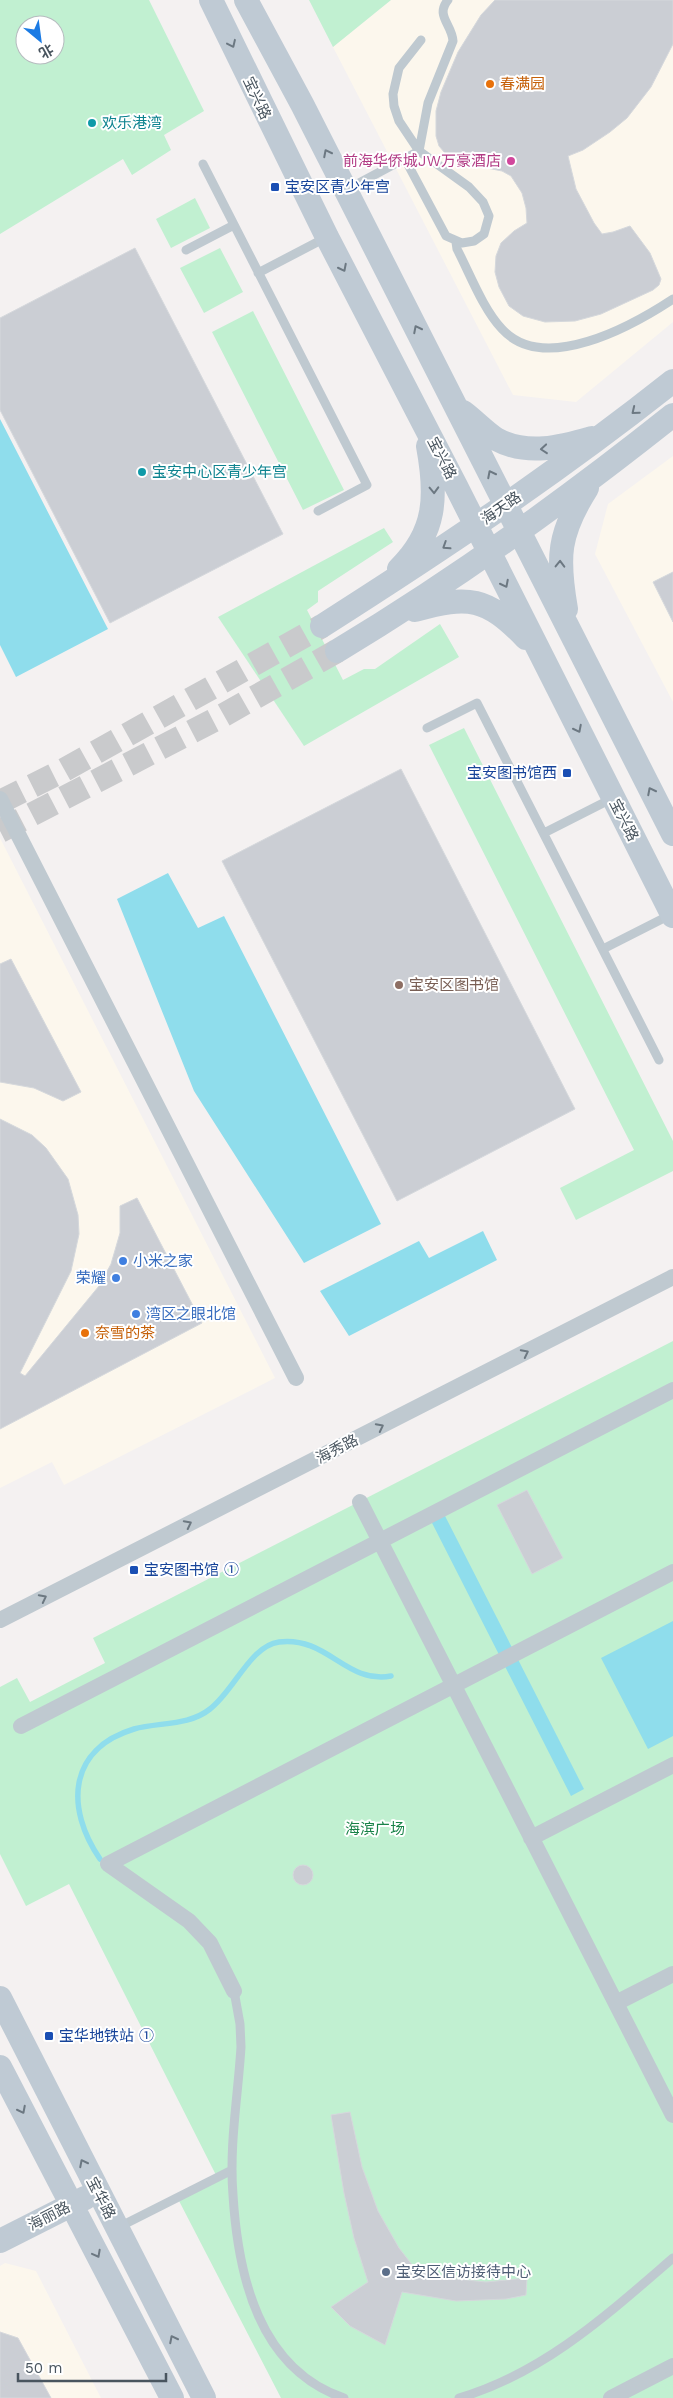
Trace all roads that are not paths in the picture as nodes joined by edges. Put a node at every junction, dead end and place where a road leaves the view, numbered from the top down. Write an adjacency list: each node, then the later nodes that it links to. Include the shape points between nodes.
1 (211, 0): 6 (main road, 宝兴路, one-way to 6)
2 (246, 0): 5 (main road)
3 (448, 0): 7 (lane, via 442,13 453,41 428,103)
4 (420, 40): 7 (lane, via 400,68 393,94 399,121)
5 (302, 104): 6 (main road); 10 (main road, one-way to 5)
6 (268, 121): 12 (main road, 宝兴路)
7 (419, 151): 8 (lane); 13 (lane, via 469,187 488,210 489,222 484,234 474,241)
8 (405, 159): 10 (lane); 13 (lane, via 442,230)
9 (203, 164): 11 (lane)
10 (346, 191): 18 (main road, one-way to 10)
11 (234, 225): 14 (lane); 15 (lane)
12 (327, 237): 15 (lane); 20 (main road, 宝兴路, one-way to 20)
13 (456, 242): 16 (lane, via 496,321 509,336 532,347 564,347 590,340 621,328)
14 (186, 250)
15 (258, 273): 24 (lane, via 366,485)
16 (673, 299)
17 (673, 381): 21 (main road, 海天路, one-way to 21)
18 (456, 406): 21 (main road, one-way to 18, via 537,450 497,439); 23 (main road, one-way to 18)
19 (673, 415): 22 (main road, 海天路)
20 (424, 424): 25 (main road, 宝兴路); 28 (main road, one-way to 28, via 433,472 433,512 426,533 411,558)
21 (608, 433): 23 (main road, 海天路)
22 (593, 479): 26 (main road, 海天路); 31 (main road, one-way to 22, via 560,574 562,540 575,507)
23 (507, 505): 25 (main road, 海天路); 26 (main road)
24 (318, 511)
25 (476, 527): 27 (main road, 宝兴路); 28 (main road, 海天路, one-way to 28)
26 (520, 532): 27 (main road, 海天路); 31 (main road)
27 (490, 553): 29 (main road, 海天路); 32 (main road, 宝兴路, one-way to 32)
28 (378, 590): 30 (main road, 海天路)
29 (395, 616): 32 (main road, via 444,602 476,602 509,620); 33 (main road, 海天路)
30 (322, 626)
31 (569, 630): 38 (main road, one-way to 31)
32 (538, 650): 35 (main road, 宝兴路, one-way to 35)
33 (337, 651)
34 (427, 728): 37 (lane, via 477,703)
35 (613, 798): 37 (lane); 39 (main road, 宝兴路)
36 (0, 799): 43 (street)
37 (544, 833): 40 (lane)
38 (673, 834)
39 (672, 915): 40 (lane)
40 (602, 949): 41 (lane)
41 (659, 1060)
42 (673, 1277): 48 (street, 海秀路, one-way to 42)
43 (296, 1378)
44 (673, 1390): 46 (street)
45 (360, 1502): 46 (street)
46 (380, 1541): 49 (street); 50 (street)
47 (673, 1572): 49 (street)
48 (0, 1620)
49 (453, 1685): 52 (street); 54 (street, via 108,1864 190,1921 210,1943)
50 (21, 1726)
51 (673, 1765): 52 (street)
52 (531, 1838): 56 (street)
53 (673, 1974): 56 (street)
54 (234, 1990): 59 (lane, via 241,2048)
55 (0, 1998): 60 (main road, 宝华路, one-way to 55)
56 (616, 2003): 58 (street)
57 (0, 2066): 61 (main road, 宝华路, one-way to 61)
58 (673, 2115)
59 (232, 2170): 62 (lane); 68 (lane, via 234,2212 253,2307 266,2333 305,2379)
60 (98, 2191): 61 (main road, 海丽路); 62 (main road, 宝华路)
61 (71, 2205): 63 (main road, 海丽路); 66 (main road, 宝华路, one-way to 66)
62 (116, 2228): 67 (main road, 宝华路, one-way to 62)
63 (0, 2241)
64 (673, 2258): 69 (lane, via 596,2325 552,2355 503,2382)
65 (673, 2366): 70 (street)
66 (172, 2398)
67 (204, 2398)
68 (344, 2398)
69 (459, 2398)
70 (611, 2398)

